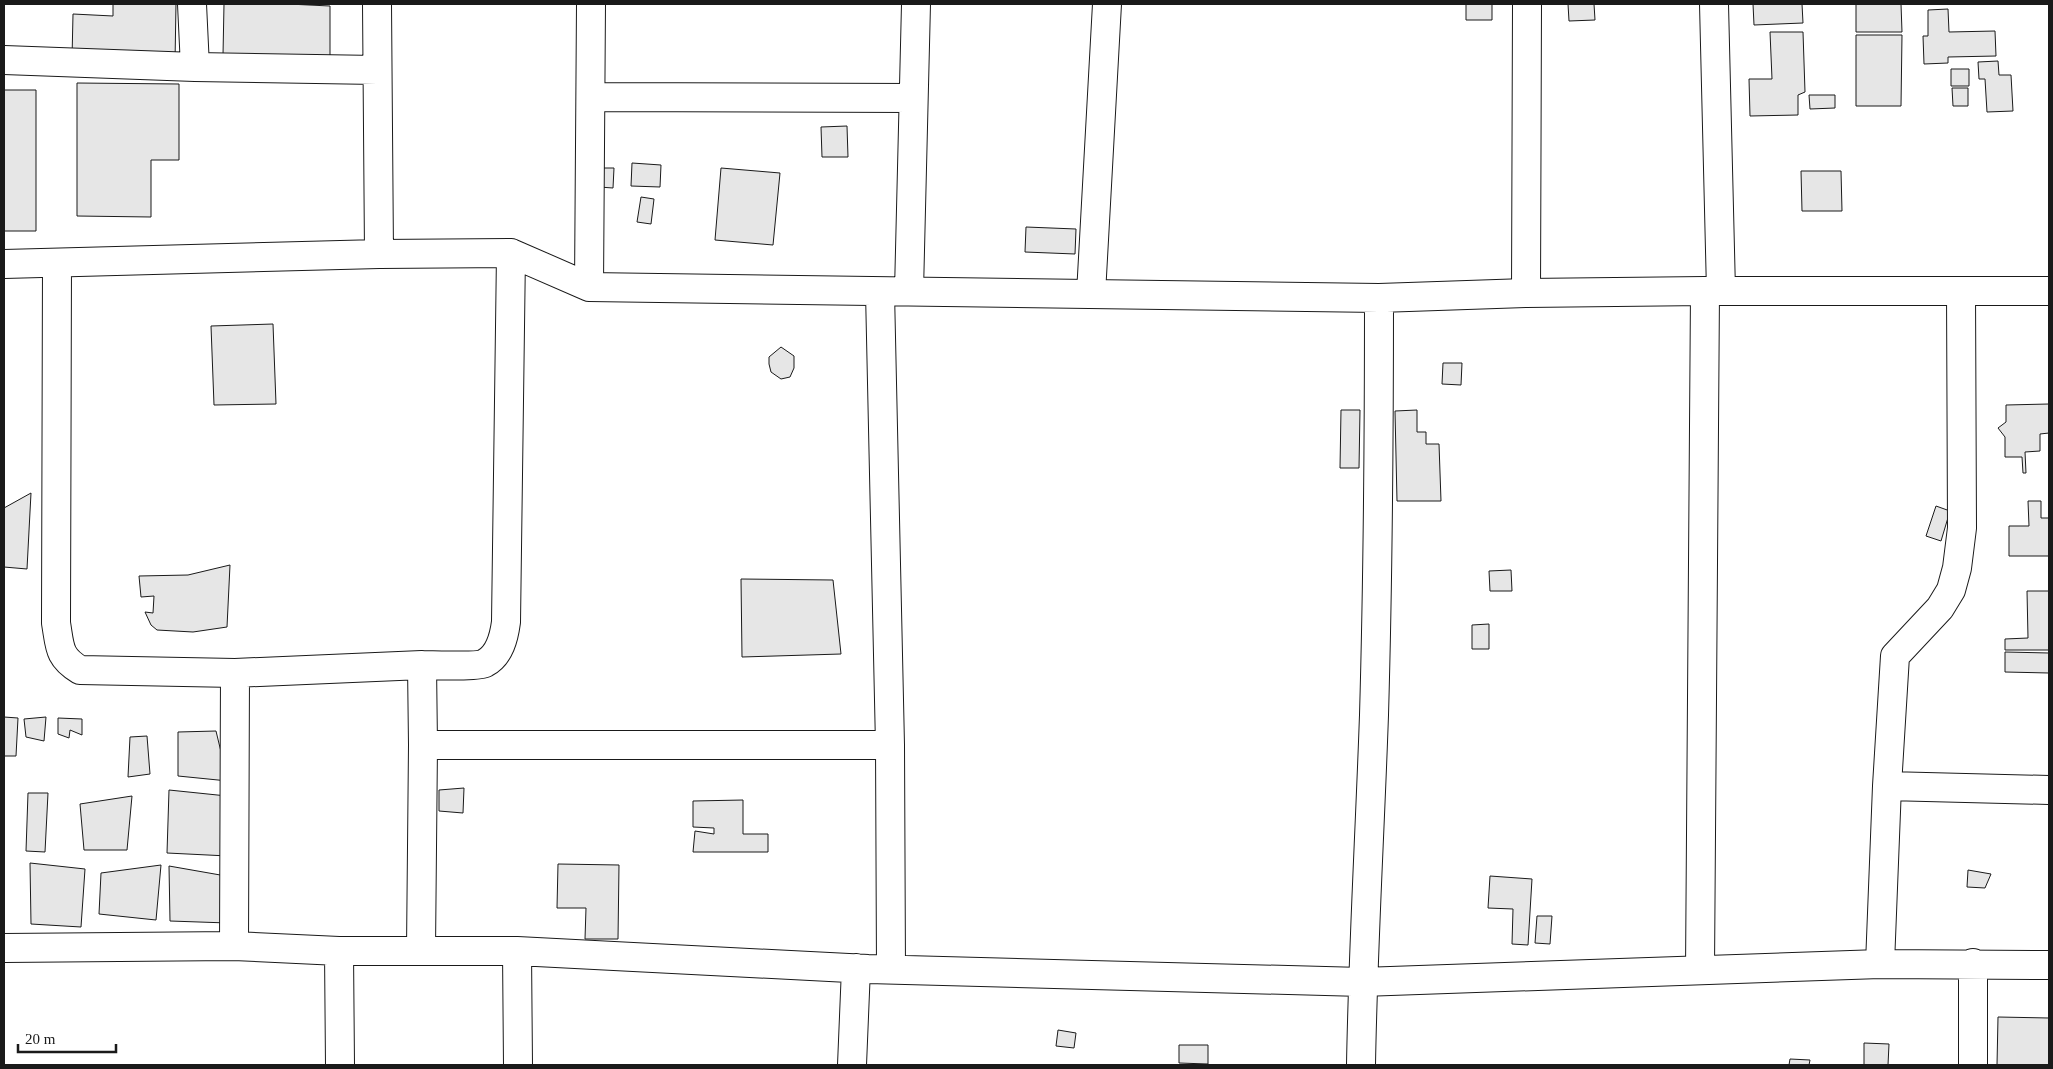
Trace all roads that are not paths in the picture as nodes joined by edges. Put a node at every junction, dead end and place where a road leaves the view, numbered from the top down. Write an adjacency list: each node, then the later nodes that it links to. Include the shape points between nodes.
1 (192, 4): 9 (street)
2 (377, 4): 10 (street)
3 (591, 4): 11 (street)
4 (916, 4): 12 (street)
5 (1107, 4): 24 (street)
6 (1527, 4): 23 (street)
7 (1714, 4): 18 (street)
8 (4, 60): 9 (street)
9 (194, 67): 10 (street)
10 (377, 70): 14 (street)
11 (591, 97): 12 (street); 17 (street)
12 (914, 98): 22 (street)
13 (511, 253): 14 (street); 17 (street); 26 (street, via 504,639 496,654 484,663)
14 (379, 254): 15 (street)
15 (57, 262): 16 (street); 27 (street, via 56,623 61,653 67,662 80,670)
16 (4, 264)
17 (589, 287): 21 (street)
18 (1713, 291): 19 (street); 23 (street); 42 (street)
19 (1961, 291): 20 (street); 30 (street, via 1962,528 1957,568 1951,590 1940,608 1895,656)
20 (2049, 291)
21 (880, 292): 22 (street); 29 (street)
22 (909, 292): 24 (street)
23 (1526, 293): 25 (street)
24 (1091, 294): 25 (street)
25 (1379, 298): 43 (street, via 1374,715)
26 (422, 665): 27 (street); 28 (street)
27 (235, 673): 32 (street)
28 (423, 745): 29 (street); 35 (street)
29 (890, 745): 41 (street)
30 (1887, 786): 31 (street); 37 (street)
31 (2049, 790)
32 (234, 946): 33 (street); 34 (street)
33 (4, 948)
34 (338, 950): 35 (street); 44 (street)
35 (421, 950): 36 (street)
36 (516, 951): 40 (street); 45 (street)
37 (1880, 964): 38 (street); 42 (street)
38 (1973, 964): 39 (street); 48 (street)
39 (2049, 965)
40 (856, 968): 41 (street); 46 (street)
41 (891, 969): 43 (street)
42 (1700, 970): 43 (street)
43 (1362, 982): 47 (street)
44 (340, 1065)
45 (518, 1065)
46 (852, 1065)
47 (1361, 1065)
48 (1973, 1065)

